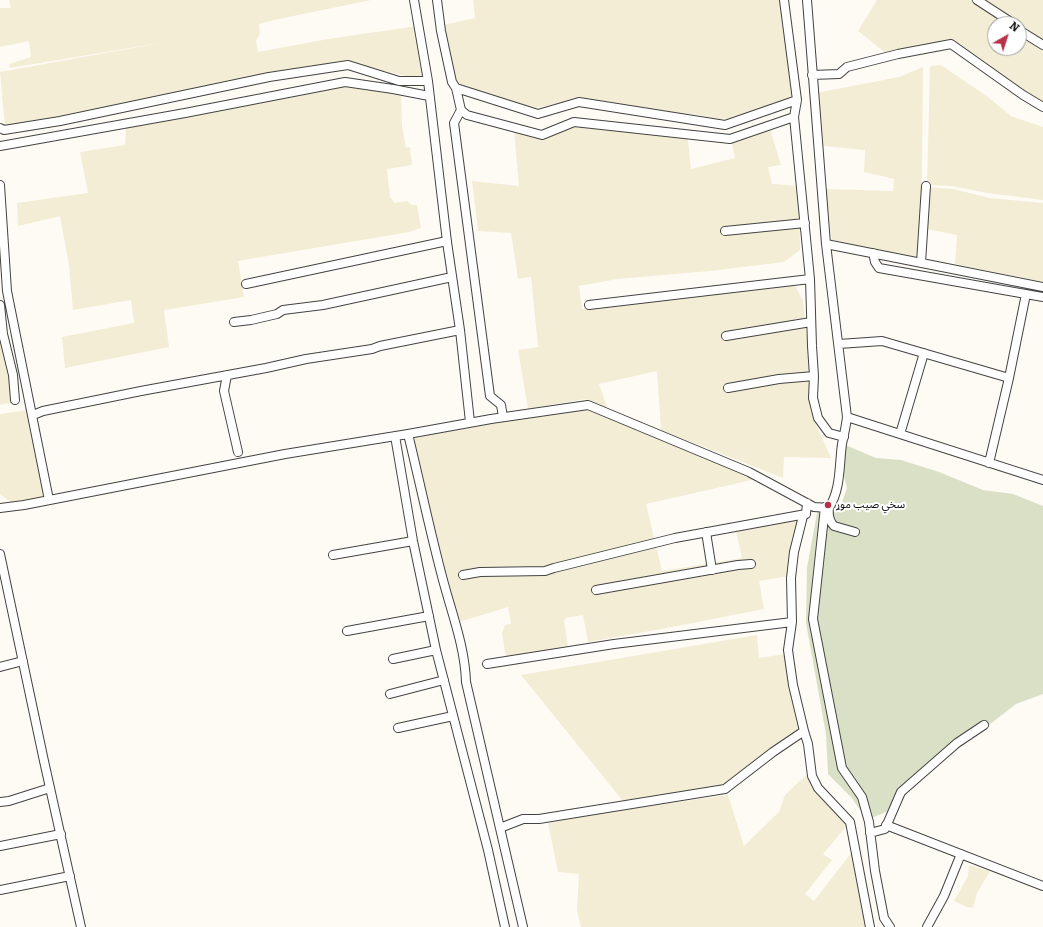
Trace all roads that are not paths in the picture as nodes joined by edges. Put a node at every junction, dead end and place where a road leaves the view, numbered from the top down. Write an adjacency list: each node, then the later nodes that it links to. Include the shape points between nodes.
1 (414, 0): 10 (street)
2 (437, 0): 11 (street, via 452,82)
3 (784, 0): 13 (street)
4 (807, 0): 9 (street)
5 (977, 0): 6 (street)
6 (1002, 16)
7 (1027, 35): 8 (street)
8 (1043, 45)
9 (812, 75): 14 (street, via 839,74 847,67 951,44 1023,96); 25 (street)
10 (428, 81): 12 (street); 18 (street, via 399,81 348,65 269,77 60,121 4,130)
11 (456, 88): 13 (street, via 538,114 579,102 725,125); 15 (street)
12 (429, 96): 19 (street, via 345,82); 24 (street)
13 (797, 100): 16 (street)
14 (1043, 107)
15 (461, 110): 16 (street, via 466,114 542,135 574,122 730,139); 48 (street, via 454,123 490,396 501,405)
16 (794, 117): 22 (street)
17 (0, 123): 18 (street)
18 (0, 128)
19 (0, 146)
20 (0, 186): 47 (street, via 7,291)
21 (926, 186): 27 (street)
22 (804, 223): 23 (street); 29 (street)
23 (725, 231)
24 (447, 241): 28 (street); 30 (street)
25 (826, 244): 26 (street); 40 (street)
26 (873, 253): 27 (street); 32 (street, via 879,268)
27 (921, 263): 31 (street)
28 (452, 276): 36 (street, via 323,306 283,310 277,314); 38 (street)
29 (810, 278): 35 (street); 37 (street)
30 (246, 284)
31 (1043, 287)
32 (1026, 294): 33 (street); 44 (street)
33 (1043, 297)
34 (0, 305): 46 (street)
35 (589, 305)
36 (234, 322)
37 (812, 322): 39 (street); 43 (street)
38 (460, 330): 42 (street); 50 (street)
39 (726, 336)
40 (839, 344): 41 (street, via 882,341); 49 (street)
41 (924, 353): 44 (street); 52 (street)
42 (227, 375): 47 (street, via 83,402); 55 (street, via 224,391)
43 (814, 376): 45 (street); 54 (street, via 813,398 818,418 828,434)
44 (1009, 378): 56 (street)
45 (728, 388)
46 (15, 400)
47 (33, 415): 58 (street)
48 (503, 417): 50 (street); 59 (street, via 588,405 749,472)
49 (847, 417): 52 (street); 54 (street)
50 (470, 422): 51 (street)
51 (408, 434): 53 (street); 89 (street, via 443,580 457,627 466,682)
52 (900, 434): 56 (street)
53 (395, 436): 58 (street); 65 (street)
54 (844, 437): 60 (street, via 838,488 834,499)
55 (238, 452)
56 (989, 463): 57 (street)
57 (1043, 480)
58 (49, 500): 61 (street)
59 (807, 504): 60 (street); 62 (street)
60 (827, 507): 64 (street, via 834,526); 90 (street, via 813,619 842,768 862,797)
61 (0, 508)
62 (806, 514): 63 (street); 73 (street, via 803,516 794,552 790,583)
63 (706, 532): 69 (street); 70 (street, via 545,571 480,572)
64 (855, 532)
65 (414, 541): 67 (street); 72 (street)
66 (0, 554): 77 (street)
67 (333, 555)
68 (751, 564): 69 (street)
69 (712, 570): 71 (street)
70 (463, 575)
71 (596, 590)
72 (429, 616): 74 (street); 75 (street)
73 (792, 622): 78 (street, via 614,644); 85 (street, via 788,650)
74 (347, 631)
75 (436, 650): 76 (street); 80 (street)
76 (393, 659)
77 (23, 661): 79 (street); 86 (street)
78 (487, 664)
79 (0, 666)
80 (444, 680): 81 (street); 82 (street)
81 (390, 694)
82 (453, 716): 84 (street); 98 (street)
83 (984, 726): 88 (street, via 957,743 900,792)
84 (398, 728)
85 (804, 731): 89 (street, via 772,752 725,789 539,819 522,819); 100 (street, via 812,776 818,788 850,822)
86 (50, 788): 87 (street); 91 (street)
87 (0, 802)
88 (886, 825): 90 (street, via 884,829); 93 (street)
89 (500, 828): 99 (street)
90 (870, 833): 101 (street, via 884,918)
91 (61, 834): 92 (street); 94 (street)
92 (0, 846)
93 (961, 854): 95 (street); 102 (street, via 944,896)
94 (70, 876): 96 (street); 97 (street)
95 (1043, 886)
96 (0, 890)
97 (81, 927)
98 (505, 927)
99 (523, 927)
100 (870, 927)
101 (890, 927)
102 (927, 927)

